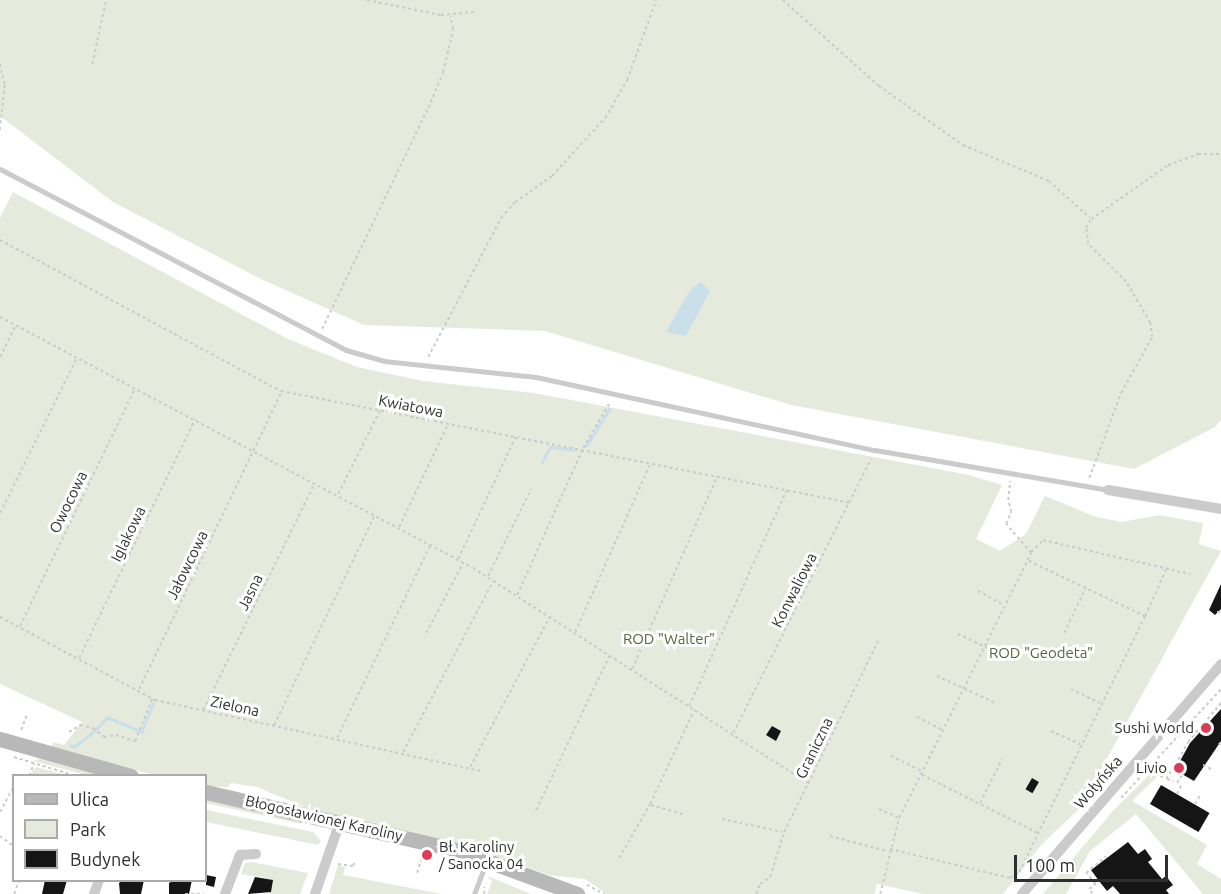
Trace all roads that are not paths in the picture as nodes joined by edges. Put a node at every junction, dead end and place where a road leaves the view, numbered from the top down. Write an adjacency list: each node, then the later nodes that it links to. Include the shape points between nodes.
1 (0, 169): 2 (lane, via 319,338 384,361 536,377 875,450)
2 (1108, 490): 3 (street)
3 (1221, 509)
4 (1221, 664): 15 (street, Wołyńska)
5 (0, 739): 6 (street)
6 (124, 774)
7 (207, 792): 8 (street, Błogosławionej Karoliny)
8 (340, 822): 10 (street, Błogosławionej Karoliny); 12 (street)
9 (256, 854): 11 (street, via 240,855)
10 (485, 865): 13 (lane); 14 (street, Błogosławionej Karoliny)
11 (225, 894)
12 (315, 894)
13 (474, 894)
14 (577, 894)
15 (1022, 894)

